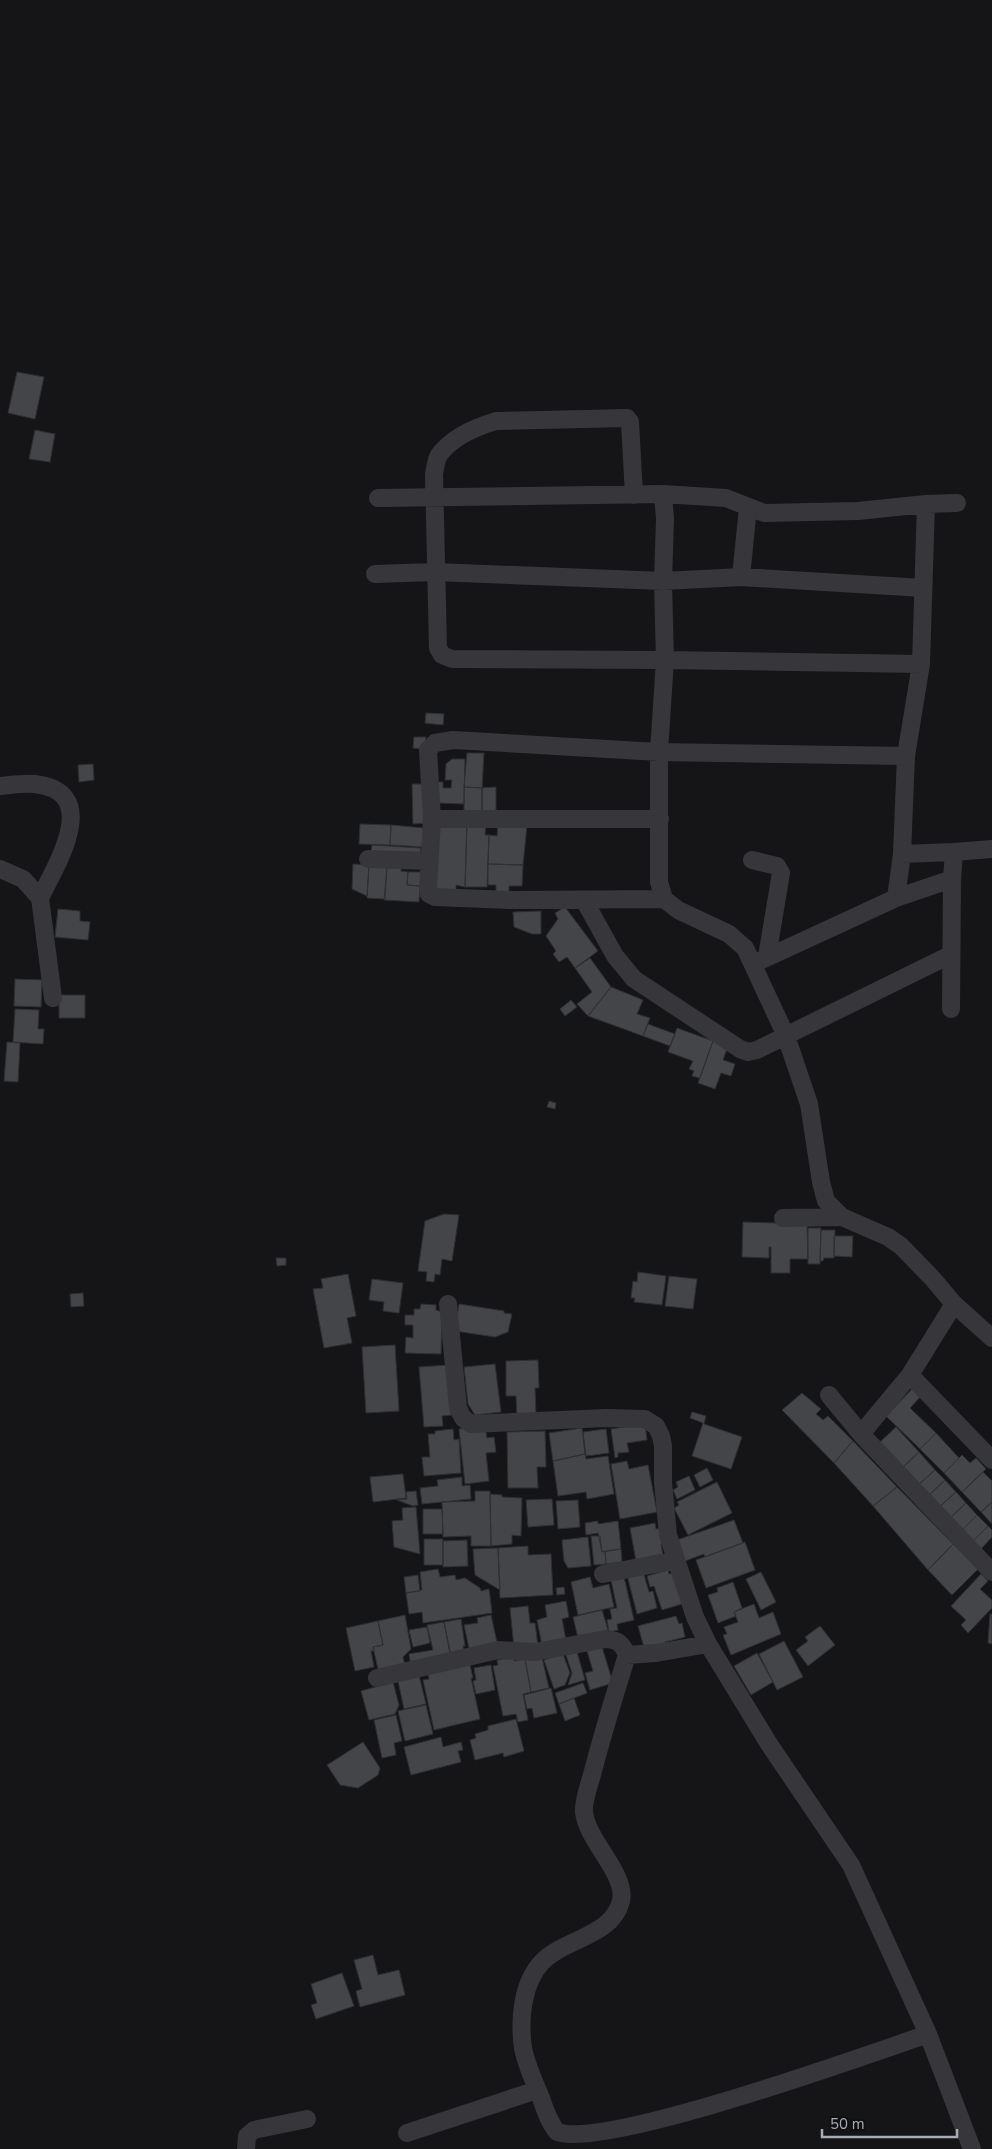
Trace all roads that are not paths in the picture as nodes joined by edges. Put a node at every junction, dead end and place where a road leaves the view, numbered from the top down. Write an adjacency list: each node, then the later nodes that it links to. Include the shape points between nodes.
1 (663, 494): 2 (street); 7 (street, via 734,499); 11 (street)
2 (634, 495): 3 (street); 3 (street, via 630,422 620,417 496,421 476,427 438,456 434,474)
3 (436, 497): 4 (street); 8 (street)
4 (378, 498)
5 (926, 504): 6 (street); 7 (street, via 820,512 764,512); 12 (street)
6 (957, 504)
7 (748, 507): 10 (street)
8 (436, 572): 9 (street); 11 (street); 13 (street, via 438,648 442,655 452,659)
9 (375, 574)
10 (741, 577): 11 (street); 12 (street)
11 (663, 581): 13 (street)
12 (923, 588): 14 (street)
13 (665, 660): 14 (street); 15 (street)
14 (921, 664): 16 (street)
15 (659, 752): 16 (street); 18 (street, via 443,740 428,750); 19 (street)
16 (906, 756): 22 (street)
17 (0, 786): 28 (street, via 35,784 56,790 71,814 69,838)
18 (432, 819): 19 (street); 25 (street)
19 (660, 819): 30 (street, via 659,882)
20 (992, 849): 21 (street)
21 (954, 852): 22 (street); 27 (street)
22 (902, 854): 29 (street)
23 (368, 859): 25 (street)
24 (752, 860): 33 (street, via 777,866 781,873)
25 (429, 861): 31 (street, via 428,890 435,898)
26 (0, 869): 28 (street, via 23,879)
27 (952, 879): 29 (street); 32 (street)
28 (40, 898): 34 (street)
29 (896, 898): 33 (street)
30 (664, 899): 31 (street); 33 (street, via 678,910 737,940)
31 (584, 900): 36 (street, via 615,956 634,979 740,1049 748,1052 757,1050)
32 (950, 955): 35 (street); 36 (street)
33 (760, 961): 36 (street)
34 (53, 998)
35 (951, 1009)
36 (786, 1036): 37 (street, via 809,1104 826,1201)
37 (842, 1217): 38 (street); 40 (street, via 901,1246)
38 (783, 1218)
39 (448, 1304): 46 (street, via 458,1408 471,1424 606,1418 645,1419 656,1426 663,1446 668,1535)
40 (954, 1304): 41 (street); 42 (street)
41 (992, 1338)
42 (910, 1375): 44 (street); 45 (street)
43 (829, 1395): 44 (street)
44 (861, 1434): 47 (street)
45 (992, 1460)
46 (676, 1560): 48 (street); 49 (street, via 695,1617)
47 (992, 1572)
48 (603, 1574)
49 (708, 1644): 50 (street); 52 (street, via 769,1744 851,1866)
50 (626, 1655): 51 (street, via 616,1640 606,1639 535,1652 498,1650); 53 (street, via 584,1810 588,1830 621,1888 621,1900 616,1914 602,1928 557,1950 535,1971 523,2005 522,2028 523,2049)
51 (376, 1678)
52 (928, 2034): 56 (street, via 703,2112); 58 (street)
53 (537, 2090): 55 (street); 56 (street, via 556,2132)
54 (307, 2119): 57 (street, via 254,2130 247,2136)
55 (407, 2133)
56 (592, 2142)
57 (246, 2149)
58 (972, 2149)

